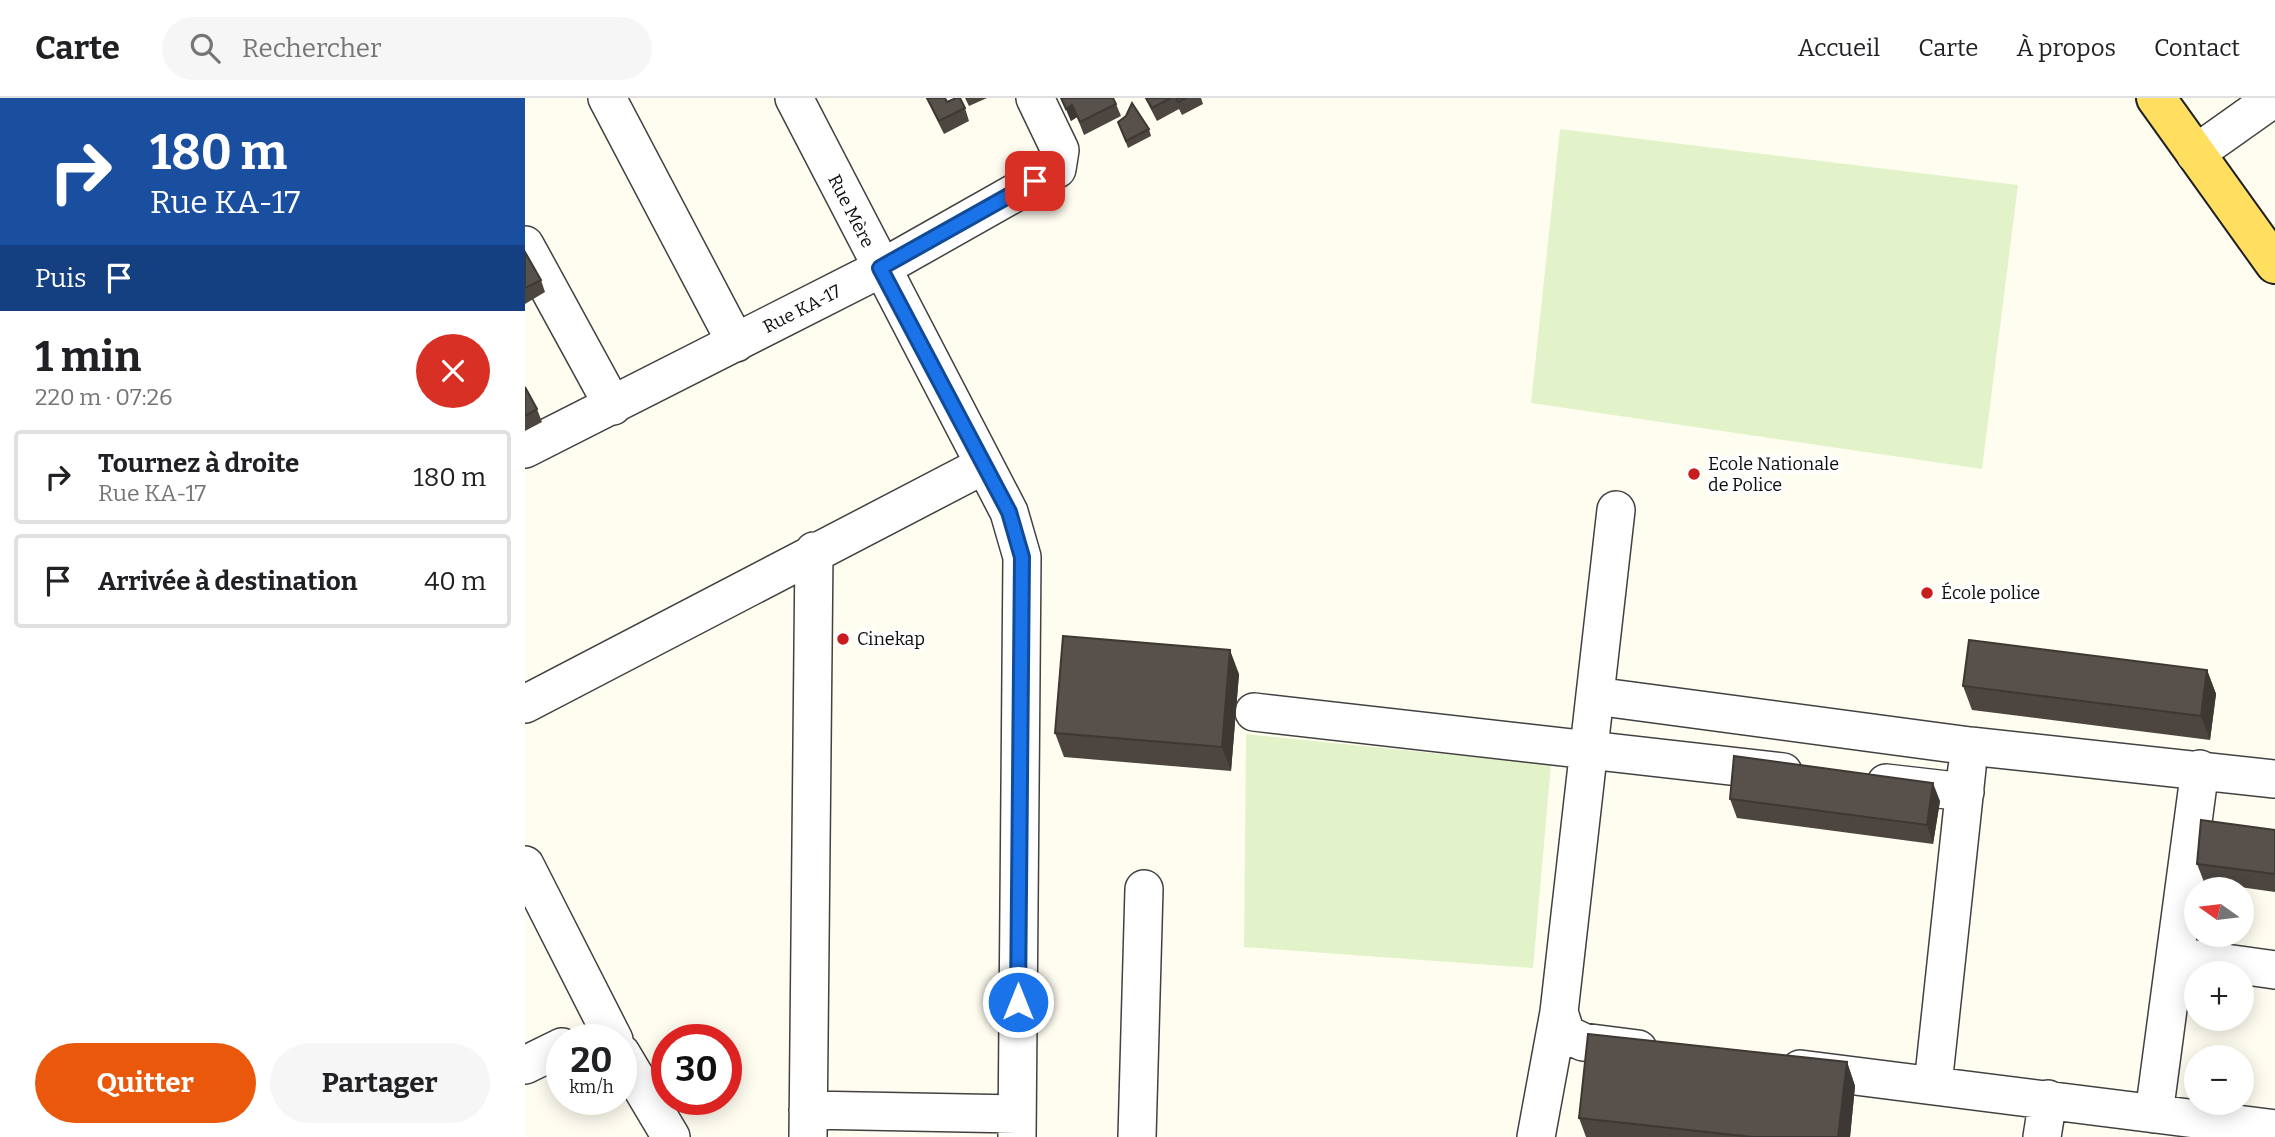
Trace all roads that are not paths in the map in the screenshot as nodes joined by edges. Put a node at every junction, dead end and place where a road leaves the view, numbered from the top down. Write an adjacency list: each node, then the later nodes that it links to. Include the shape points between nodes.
1 (607, 98): 10 (street)
2 (794, 98): 9 (street, Rue Mère)
3 (1036, 98): 9 (street, Rue KA-17, via 1060,150 1057,169)
4 (2156, 98): 6 (main road)
5 (2274, 98): 6 (street)
6 (2195, 154): 8 (main road)
7 (525, 245): 11 (street)
8 (2275, 264)
9 (880, 268): 10 (street, Rue KA-17); 13 (street, Rue Mère)
10 (736, 343): 11 (street, Rue KA-17)
11 (613, 405): 12 (street, Rue KA-17)
12 (525, 449)
13 (984, 465): 15 (street); 41 (street, Rue Mère, via 1009,512 1022,557)
14 (1616, 510): 16 (street)
15 (814, 551): 17 (street); 40 (street)
16 (1595, 696): 19 (street); 20 (street)
17 (525, 704)
18 (1254, 712): 20 (street)
19 (1970, 746): 21 (street); 25 (street)
20 (1589, 750): 22 (street); 30 (street)
21 (2200, 769): 23 (street); 28 (street)
22 (1812, 775)
23 (2275, 779)
24 (1853, 780): 25 (street)
25 (1965, 792): 36 (street)
26 (525, 865): 31 (street)
27 (1144, 889): 44 (street)
28 (2175, 957): 29 (street); 39 (street)
29 (2275, 970)
30 (1559, 1012): 32 (street, via 1566,1034 1583,1042); 45 (street)
31 (597, 1024)
32 (1677, 1054)
33 (546, 1055): 34 (street)
34 (525, 1065)
35 (1772, 1065): 36 (street)
36 (1933, 1085): 38 (street)
37 (637, 1087): 43 (street)
38 (2048, 1099): 39 (street); 46 (street)
39 (2154, 1114): 42 (street)
40 (807, 1123): 41 (street)
41 (1017, 1125)
42 (2275, 1129)
43 (671, 1137)
44 (1137, 1137)
45 (1536, 1137)
46 (2042, 1137)

